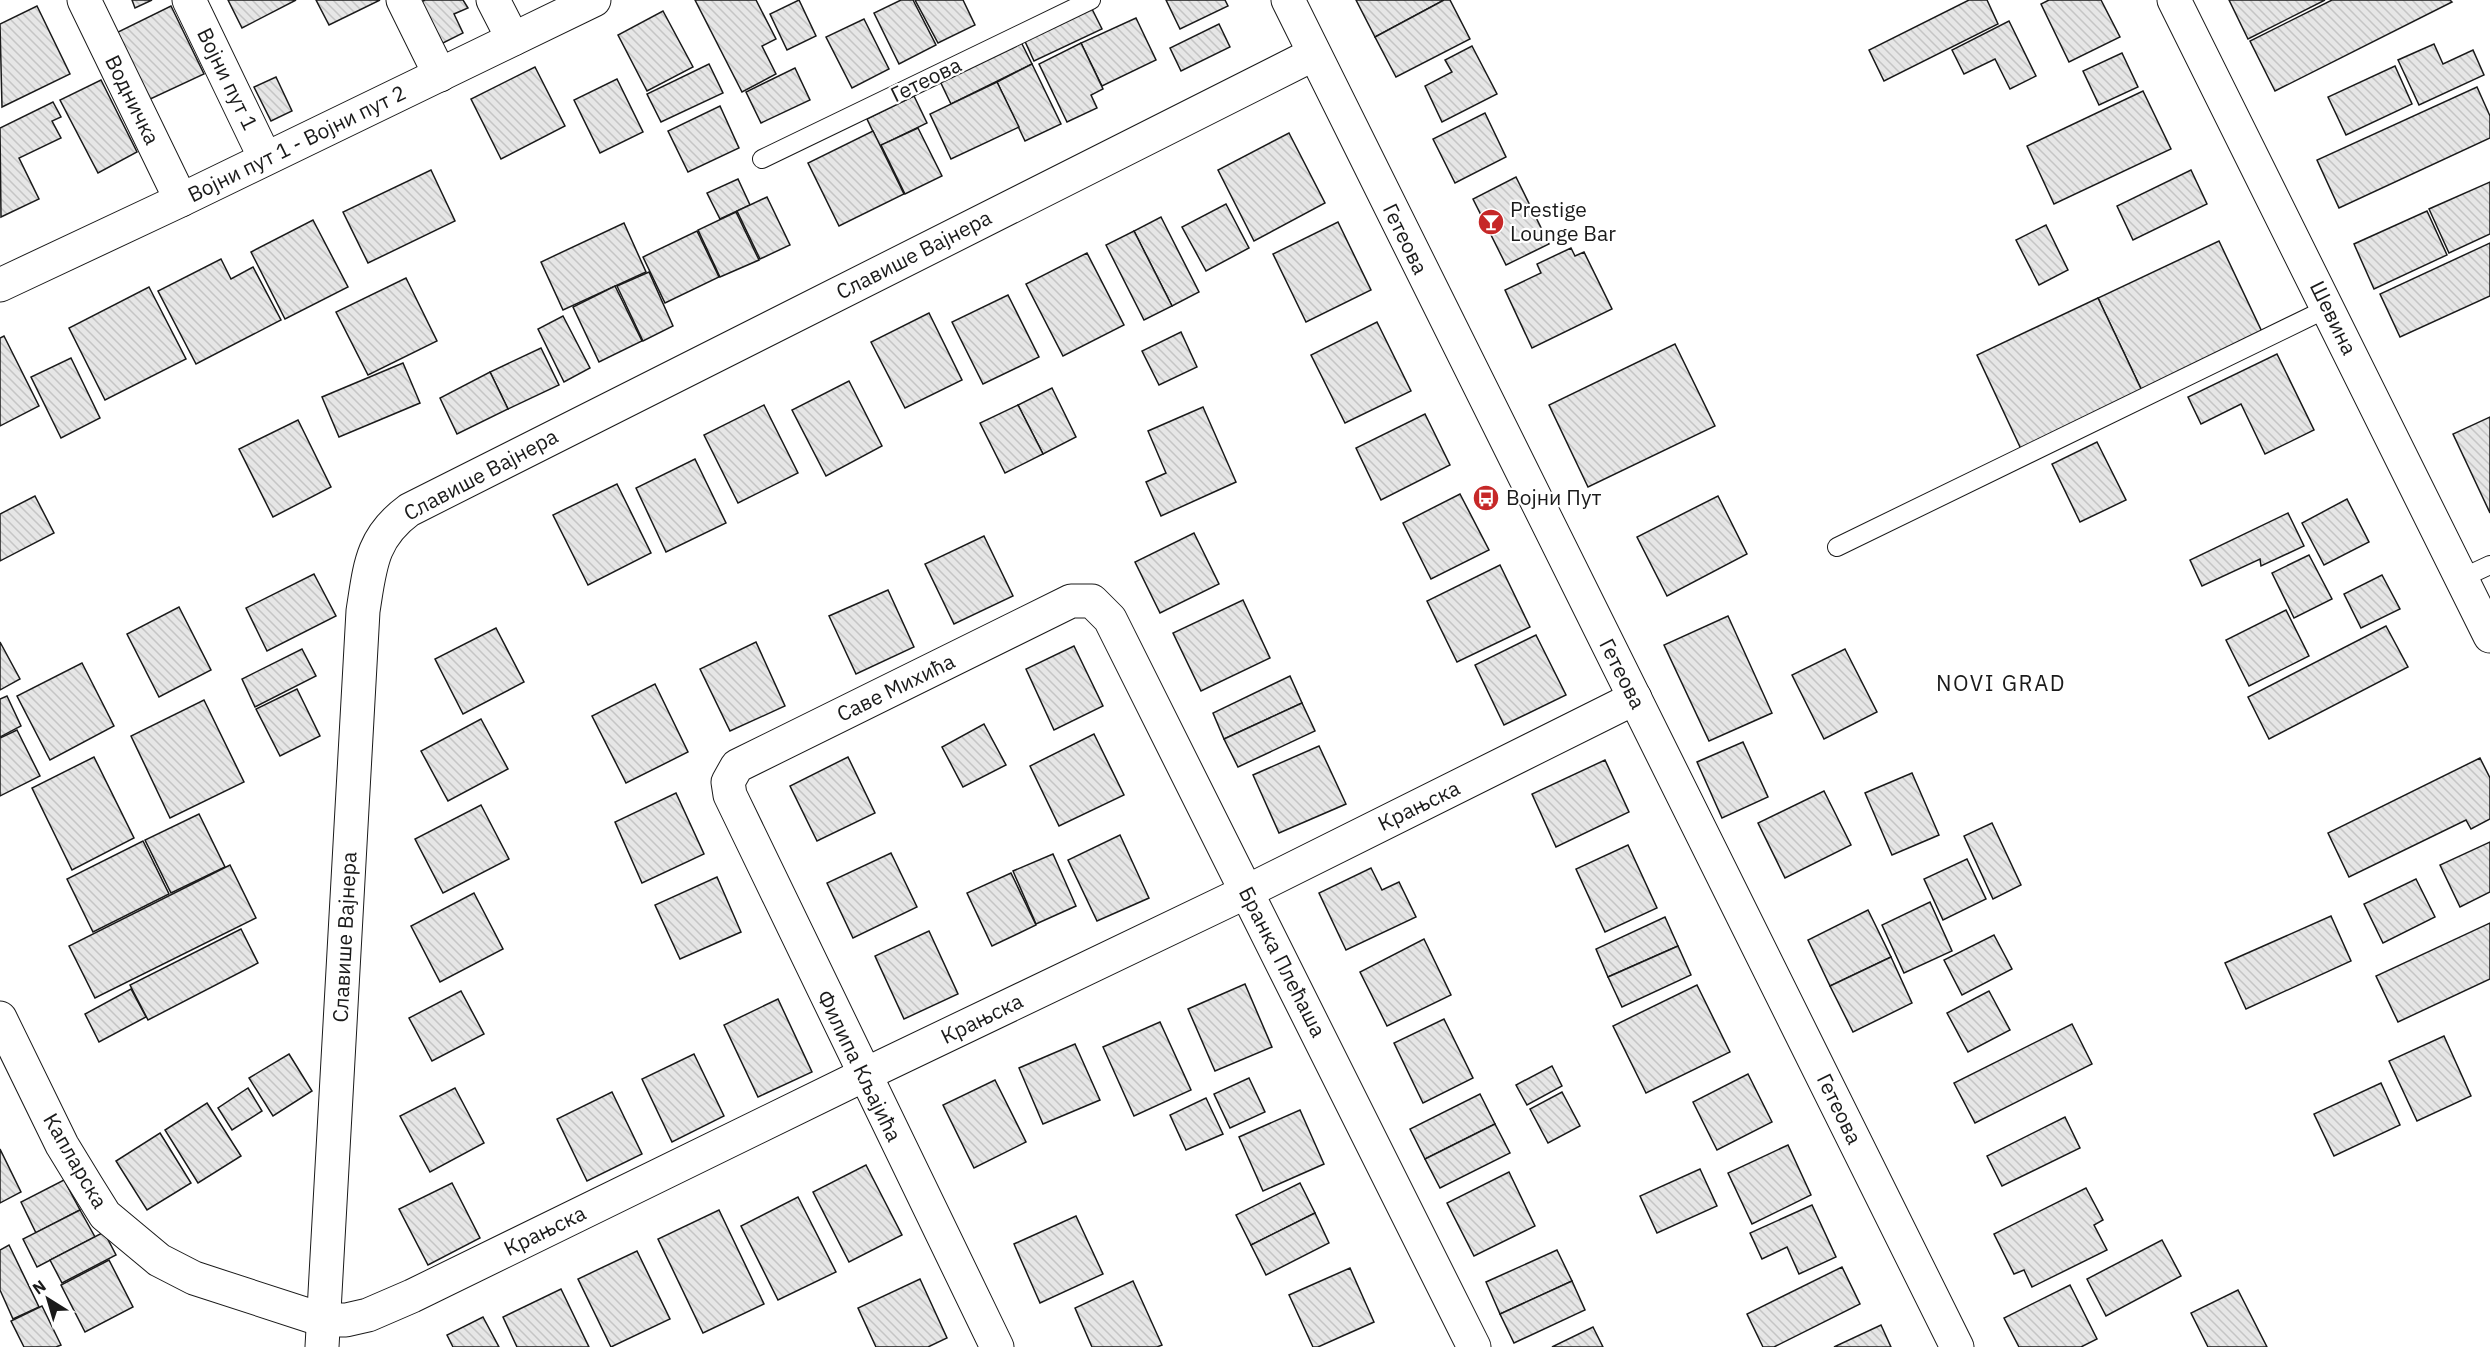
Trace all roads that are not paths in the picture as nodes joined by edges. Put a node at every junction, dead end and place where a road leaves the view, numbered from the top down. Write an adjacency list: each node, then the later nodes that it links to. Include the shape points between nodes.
1 (84, 0): 14 (street, Водничка)
2 (189, 0): 12 (street, Војни пут 1)
3 (403, 0): 11 (street)
4 (493, 0): 9 (street)
5 (594, 0): 9 (street, Војни пут 1 - Војни пут 2)
6 (1091, 0): 13 (lane, Гетеова)
7 (1288, 0): 10 (street, Гетеова)
8 (2174, 0): 16 (street, Шевина)
9 (513, 39): 11 (street, Војни пут 1 - Војни пут 2)
10 (1314, 54): 21 (street, Гетеова); 26 (street, Славише Вајнера, via 409,510 382,534 374,551 363,611)
11 (440, 75): 12 (street, Војни пут 1 - Војни пут 2)
12 (265, 158): 14 (street, Војни пут 1 - Војни пут 2)
13 (762, 159)
14 (181, 200): 15 (street, Војни пут 1 - Војни пут 2)
15 (0, 285)
16 (2328, 308): 17 (lane); 18 (street, Шевина)
17 (1837, 547)
18 (2476, 572): 20 (street, Шевина)
19 (1071, 601): 22 (street, Саве Михића, via 737,766); 23 (street, Бранка Плећаша, via 1092,601 1110,619)
20 (2490, 636)
21 (1635, 698): 23 (street, Крањска); 29 (street, Гетеова)
22 (728, 782): 25 (street, Филипа Кљајића, via 730,795)
23 (1246, 892): 25 (street, Крањска); 28 (street, Бранка Плећаша)
24 (0, 1018): 26 (street, Капларска, via 62,1145 105,1215 159,1260)
25 (864, 1076): 26 (street, Крањска, via 387,1308 346,1320); 27 (street, Филипа Кљајића)
26 (323, 1333)
27 (997, 1347)
28 (1474, 1347)
29 (1957, 1347)

